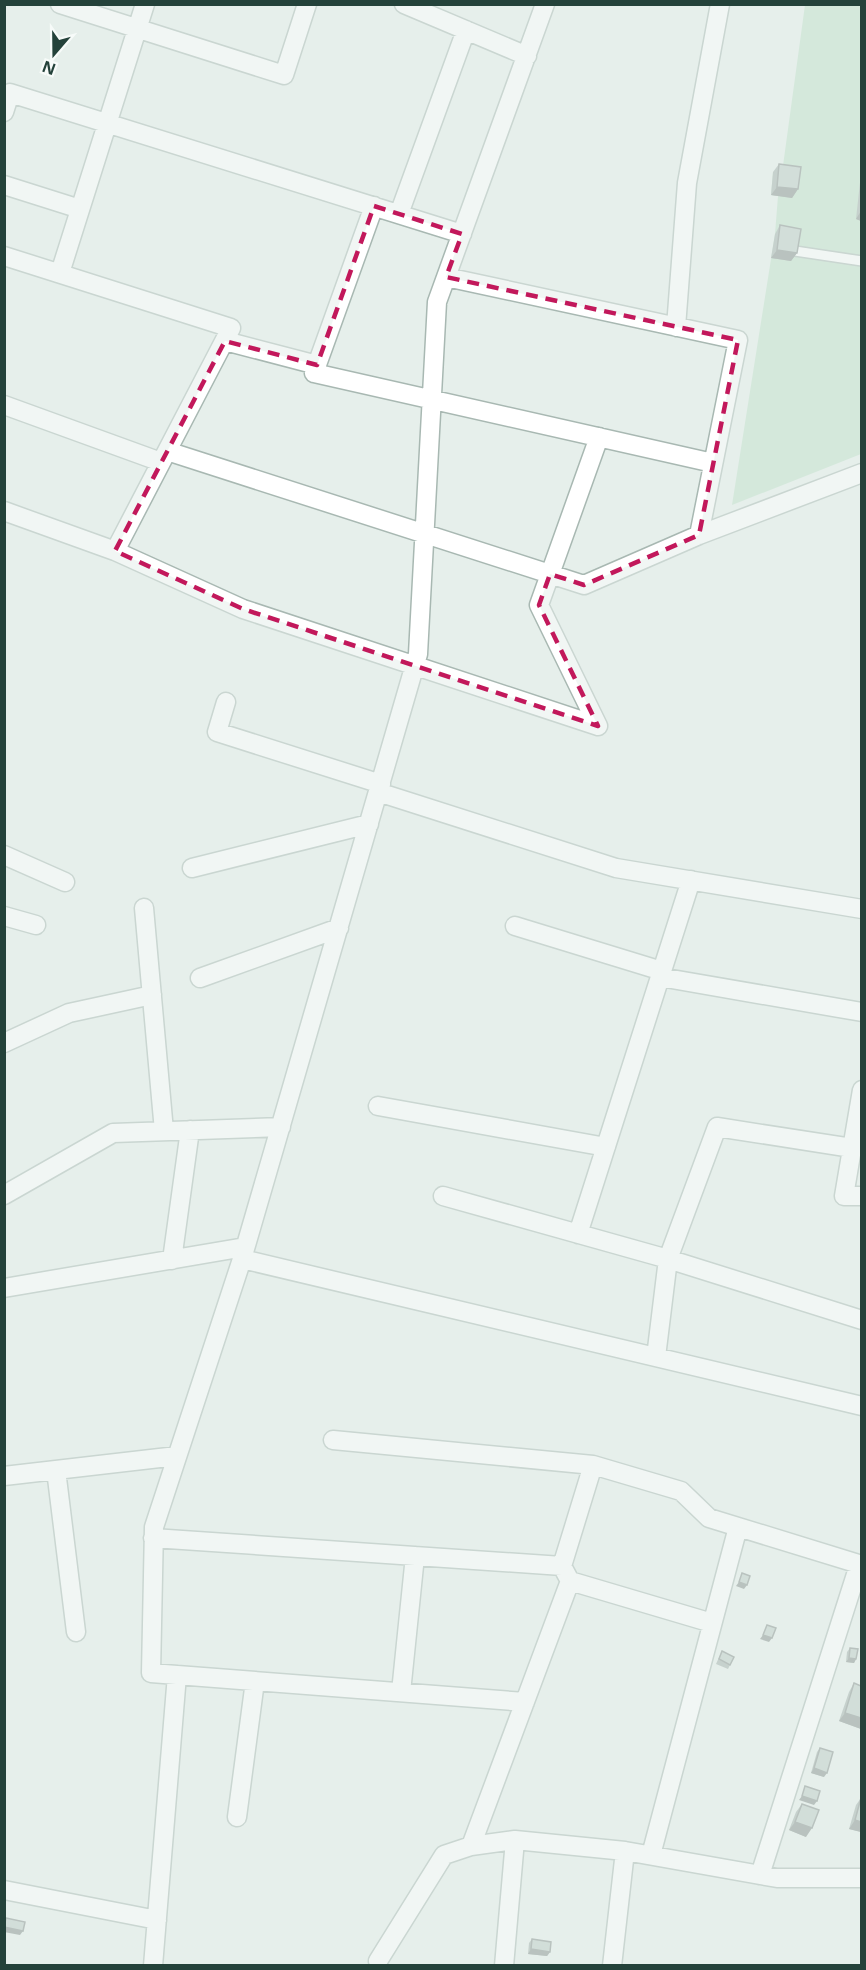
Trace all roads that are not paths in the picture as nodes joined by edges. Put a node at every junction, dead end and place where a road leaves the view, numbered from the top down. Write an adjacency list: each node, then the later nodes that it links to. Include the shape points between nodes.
1 (60, 4): 7 (street)
2 (145, 4): 7 (street)
3 (307, 4): 7 (street, via 284,75)
4 (404, 4): 8 (street)
5 (545, 4): 9 (street)
6 (720, 4): 22 (street, via 687,183)
7 (138, 29): 11 (street)
8 (466, 30): 9 (street); 15 (street)
9 (527, 56): 16 (street)
10 (4, 112): 11 (street, via 10,93)
11 (107, 123): 13 (street); 14 (street)
12 (4, 185): 14 (street)
13 (374, 206): 15 (street); 24 (street)
14 (80, 209): 20 (street)
15 (399, 214): 16 (street)
16 (462, 234): 21 (street)
17 (795, 251): 19 (lane)
18 (4, 256): 20 (street)
19 (861, 261)
20 (60, 273): 23 (street, via 231,328)
21 (446, 277): 22 (street); 25 (street, via 437,302)
22 (676, 327): 29 (street, via 738,340)
23 (225, 341): 24 (street); 28 (street)
24 (317, 365): 25 (street, via 314,373)
25 (432, 399): 27 (street); 32 (street)
26 (4, 405): 28 (street)
27 (599, 437): 29 (street); 35 (street)
28 (164, 457): 32 (street); 34 (street)
29 (713, 463): 33 (street)
30 (861, 473): 33 (street)
31 (4, 511): 34 (street)
32 (425, 534): 35 (street); 36 (street)
33 (699, 535): 35 (street, via 584,585)
34 (115, 551): 36 (street, via 243,609)
35 (550, 574): 36 (street, via 539,605 598,726)
36 (415, 666): 38 (street)
37 (226, 702): 38 (street, via 217,732)
38 (379, 788): 39 (street); 42 (street, via 616,868)
39 (369, 824): 41 (street); 49 (street)
40 (4, 855): 43 (street)
41 (192, 868)
42 (691, 880): 45 (street); 50 (street)
43 (65, 882)
44 (144, 908): 52 (street)
45 (861, 909)
46 (4, 916): 47 (street)
47 (36, 925)
48 (515, 926): 50 (street)
49 (339, 928): 51 (street); 57 (street)
50 (661, 974): 53 (street); 60 (street)
51 (200, 978)
52 (152, 995): 54 (street, via 69,1013); 59 (street)
53 (861, 1012)
54 (4, 1043)
55 (861, 1090): 61 (street)
56 (378, 1106): 60 (street)
57 (281, 1127): 58 (street); 66 (street)
58 (190, 1130): 59 (street); 68 (street)
59 (164, 1131): 62 (street, via 113,1133)
60 (606, 1147): 65 (street)
61 (852, 1148): 64 (street, via 844,1196); 67 (street, via 717,1127)
62 (4, 1195)
63 (443, 1196): 65 (street)
64 (861, 1196)
65 (578, 1234): 67 (street)
66 (244, 1253): 68 (street); 71 (street); 74 (street)
67 (668, 1259): 70 (street); 71 (street)
68 (172, 1260): 69 (street)
69 (4, 1288)
70 (861, 1320)
71 (656, 1357): 72 (street)
72 (861, 1406)
73 (333, 1440): 75 (street)
74 (177, 1456): 76 (street); 79 (street, via 153,1527)
75 (593, 1465): 78 (street, via 681,1491 709,1518); 82 (street)
76 (56, 1470): 77 (street); 84 (street)
77 (4, 1476)
78 (738, 1527): 81 (street); 83 (street)
79 (153, 1538): 80 (street); 85 (street, via 151,1673)
80 (415, 1556): 82 (street); 87 (street)
81 (860, 1565): 94 (street)
82 (566, 1574): 83 (street); 88 (street)
83 (712, 1623): 93 (street)
84 (76, 1632)
85 (177, 1675): 86 (street); 97 (street)
86 (255, 1681): 87 (street); 89 (street)
87 (401, 1692): 88 (street)
88 (525, 1702): 91 (street)
89 (237, 1817)
90 (515, 1840): 91 (street); 92 (street); 100 (street)
91 (471, 1846): 98 (street, via 444,1855)
92 (625, 1851): 93 (street); 101 (street)
93 (651, 1856): 94 (street)
94 (760, 1875): 95 (street)
95 (861, 1878)
96 (4, 1890): 97 (street)
97 (157, 1920): 99 (street)
98 (378, 1961)
99 (153, 1965)
100 (504, 1965)
101 (612, 1965)

